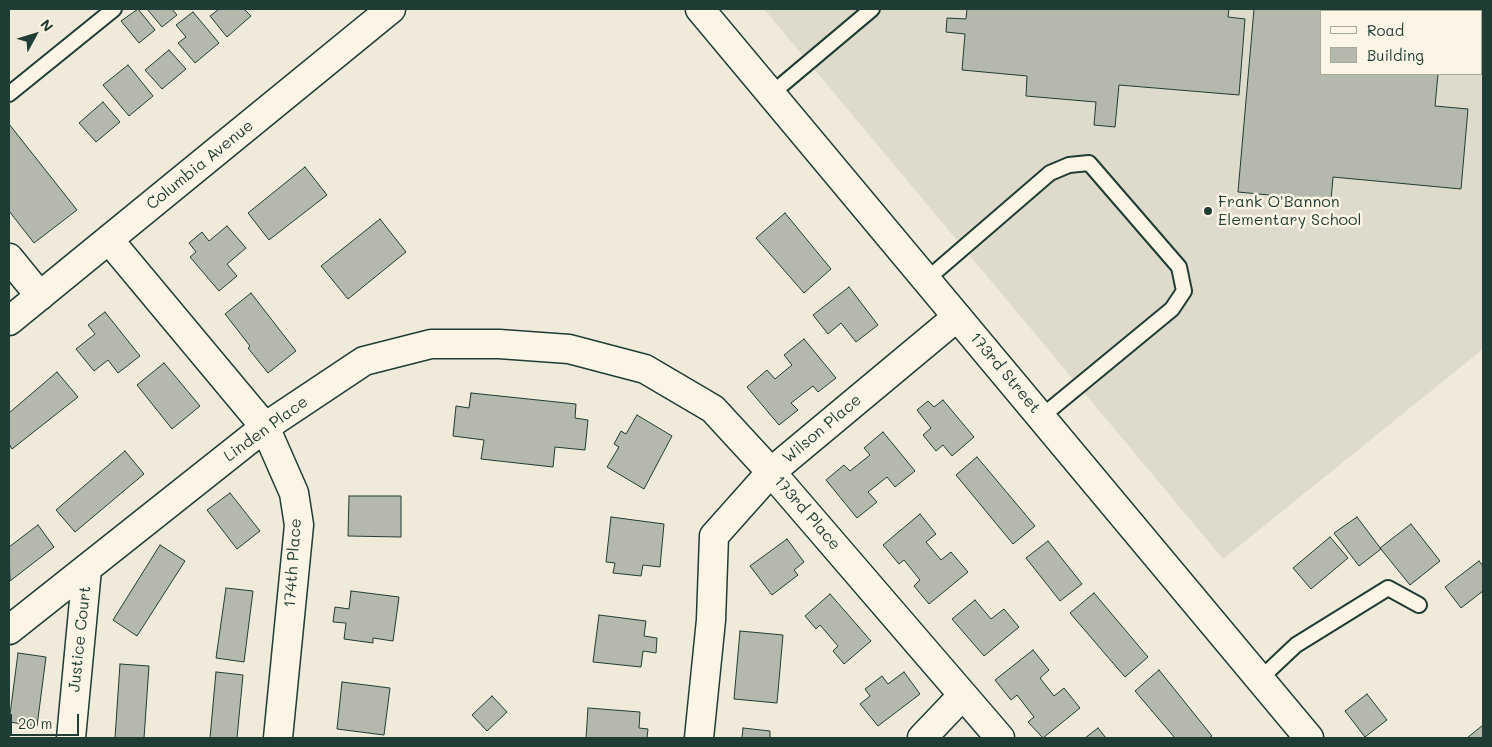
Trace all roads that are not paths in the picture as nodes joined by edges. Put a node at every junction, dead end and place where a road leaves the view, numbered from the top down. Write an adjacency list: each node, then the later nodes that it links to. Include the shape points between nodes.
1 (114, 9): 5 (lane)
2 (391, 9): 7 (street, Columbia Avenue)
3 (700, 9): 6 (street, 173rd Street)
4 (865, 11): 6 (lane)
5 (9, 94)
6 (771, 94): 9 (street, 173rd Street)
7 (109, 240): 10 (street, Columbia Avenue); 15 (street, 174th Place)
8 (9, 258): 10 (street)
9 (926, 280): 11 (street, 173rd Street); 14 (lane, via 1050,173 1069,165 1089,163 1179,267 1184,291 1172,309)
10 (40, 296): 12 (street, Columbia Avenue)
11 (957, 317): 14 (street, 173rd Street); 16 (street, Wilson Place)
12 (9, 321)
13 (569, 349): 15 (street, Linden Place, via 431,344 364,362); 16 (street, 173rd Place, via 645,369 713,408)
14 (1042, 417): 20 (street, 173rd Street)
15 (265, 427): 17 (street, Linden Place); 23 (street, 174th Place, via 294,493 299,525)
16 (771, 472): 21 (street, 173rd Place); 24 (street, Wilson Place, via 714,536 711,620)
17 (87, 569): 19 (street, Linden Place); 22 (street, Justice Court)
18 (1419, 605): 20 (lane, via 1388,588 1296,645)
19 (9, 630)
20 (1260, 679): 27 (street, 173rd Street)
21 (964, 695): 25 (street); 26 (street, 173rd Place)
22 (71, 738)
23 (278, 738)
24 (699, 738)
25 (922, 738)
26 (1000, 738)
27 (1309, 738)

